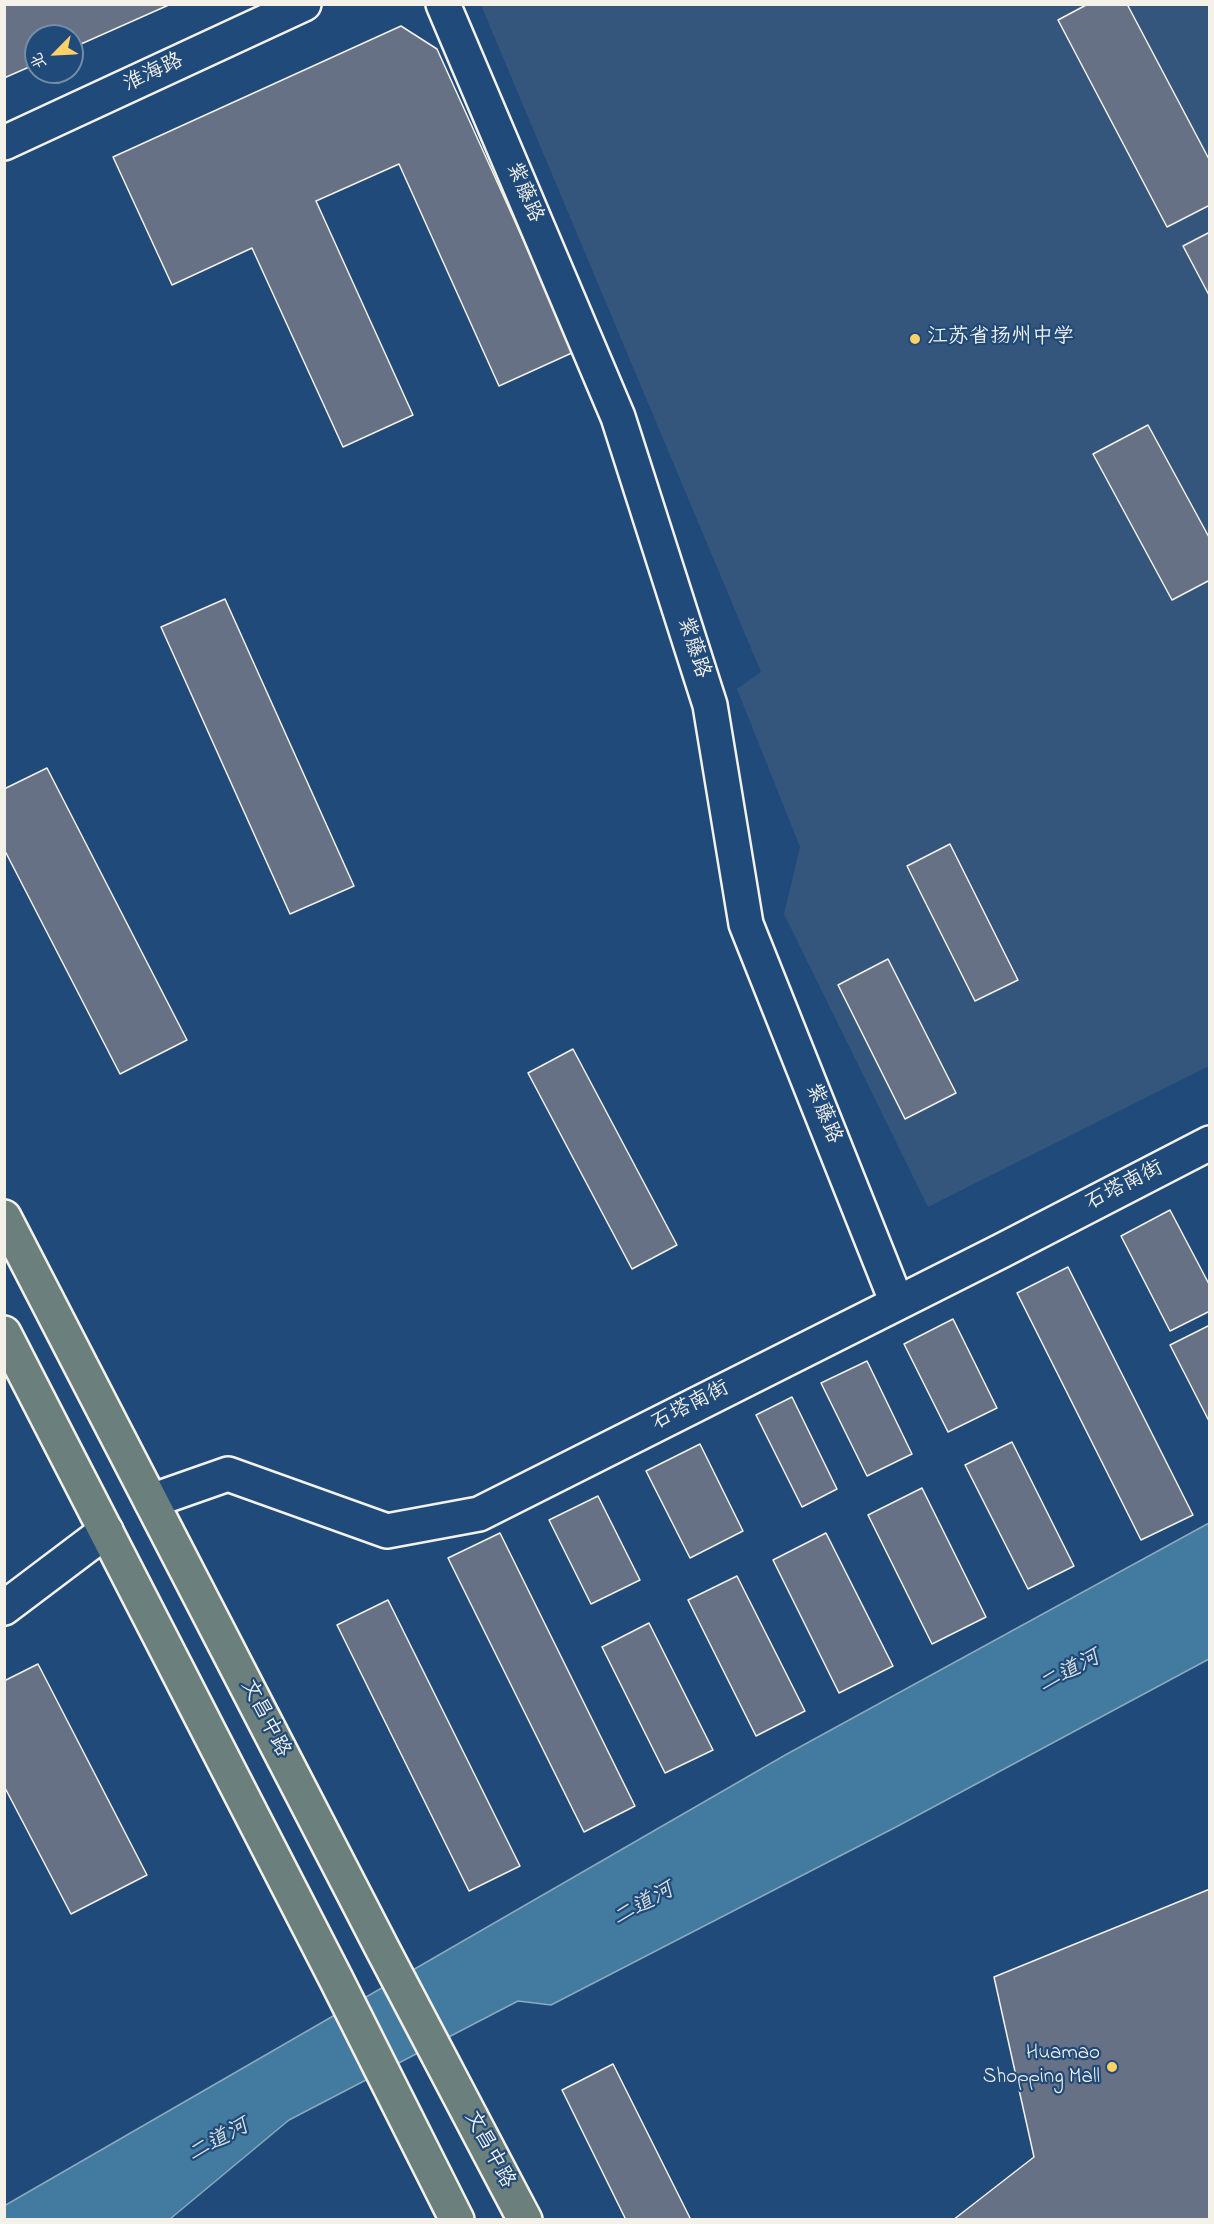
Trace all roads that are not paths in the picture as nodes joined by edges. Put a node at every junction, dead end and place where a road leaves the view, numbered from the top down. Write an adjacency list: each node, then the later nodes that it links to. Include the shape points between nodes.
1 (304, 4): 3 (street, 淮海路)
2 (443, 4): 6 (street, 紫藤路, via 618,417 710,705 746,924)
3 (4, 143)
4 (1209, 1143): 6 (street, 石塔南街)
5 (4, 1217): 8 (main road, 文昌中路)
6 (897, 1304): 8 (street, 石塔南街, via 479,1514 387,1531 228,1474)
7 (4, 1333): 9 (main road)
8 (151, 1501): 12 (main road, 文昌中路)
9 (106, 1530): 10 (street); 11 (main road)
10 (4, 1608)
11 (457, 2220)
12 (525, 2220)

